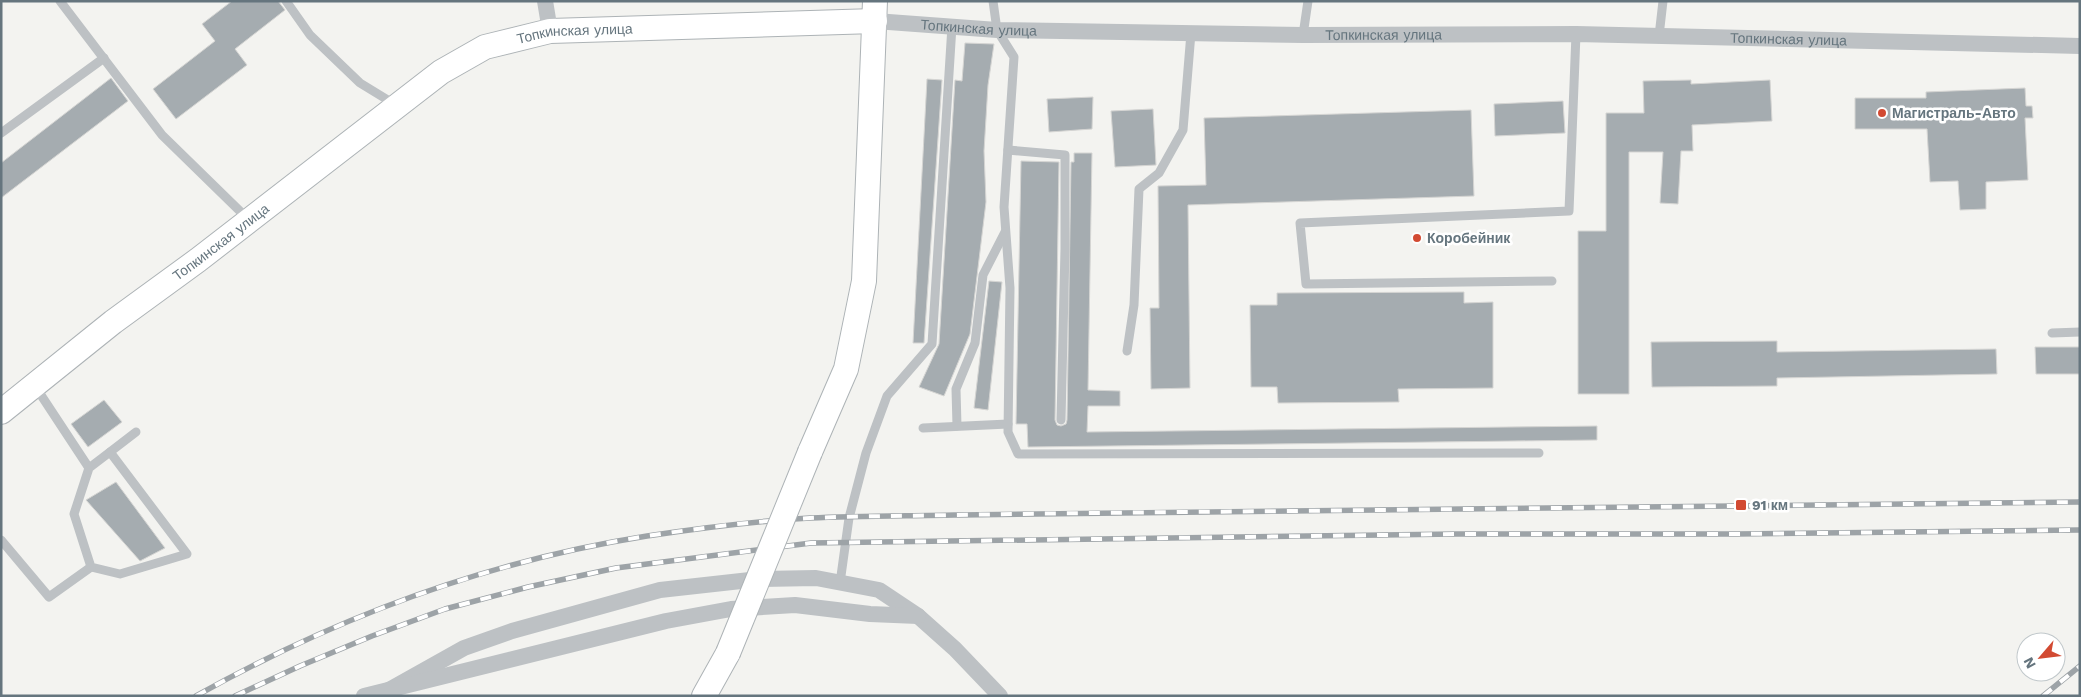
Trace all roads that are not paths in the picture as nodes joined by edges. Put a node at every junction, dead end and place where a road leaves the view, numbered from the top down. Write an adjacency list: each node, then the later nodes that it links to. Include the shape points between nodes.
1 (60, 1): 16 (lane)
2 (286, 1): 17 (lane, via 310,35 360,83)
3 (545, 1): 10 (street)
4 (993, 1): 9 (lane)
5 (1308, 1): 13 (lane)
6 (1663, 1): 14 (lane)
7 (876, 11): 8 (street, Топкинская улица); 10 (street, Топкинская улица); 42 (street, bridge, via 864,281 846,369 728,653)
8 (952, 26): 9 (street, Топкинская улица); 38 (lane, via 932,344 888,396 875,428 849,518)
9 (997, 30): 11 (street, Топкинская улица); 19 (lane, via 1014,57)
10 (550, 32): 17 (street, Топкинская улица, via 486,47 441,72)
11 (1192, 33): 13 (street, Топкинская улица); 25 (lane, via 1183,130 1159,173 1139,188 1134,305)
12 (1576, 34): 13 (street, Топкинская улица); 14 (street, Топкинская улица); 22 (lane, via 1569,211 1300,223 1306,284)
13 (1304, 35)
14 (1659, 36): 15 (street, Топкинская улица)
15 (2080, 46)
16 (104, 58): 18 (lane); 20 (lane, via 162,135)
17 (398, 106): 20 (street, Топкинская улица)
18 (1, 133)
19 (1008, 150): 21 (lane, via 1004,207); 28 (lane, via 1065,155)
20 (250, 221): 26 (street, Топкинская улица, via 113,322)
21 (1006, 232): 29 (lane, via 1010,288); 30 (lane, via 983,275 975,343 956,389)
22 (1552, 281)
23 (2080, 332): 24 (lane)
24 (2052, 333)
25 (1127, 351)
26 (35, 386): 27 (street, Топкинская улица); 35 (lane)
27 (1, 412)
28 (1061, 420)
29 (1008, 424): 30 (lane); 34 (lane, via 1008,432 1018,454)
30 (957, 426): 31 (lane)
31 (923, 428)
32 (136, 432): 33 (lane)
33 (110, 452): 35 (lane); 37 (lane, via 187,554 120,574)
34 (1539, 453)
35 (89, 468): 37 (lane, via 74,514)
36 (1, 540): 37 (lane, via 49,597)
37 (91, 568)
38 (840, 583): 39 (street, via 878,590); 40 (street, via 816,578 759,579 660,590 512,631 464,648)
39 (918, 616): 40 (street, via 795,605 730,609 666,621); 43 (street)
40 (388, 690): 41 (street)
41 (364, 696)
42 (704, 696)
43 (1000, 696)

